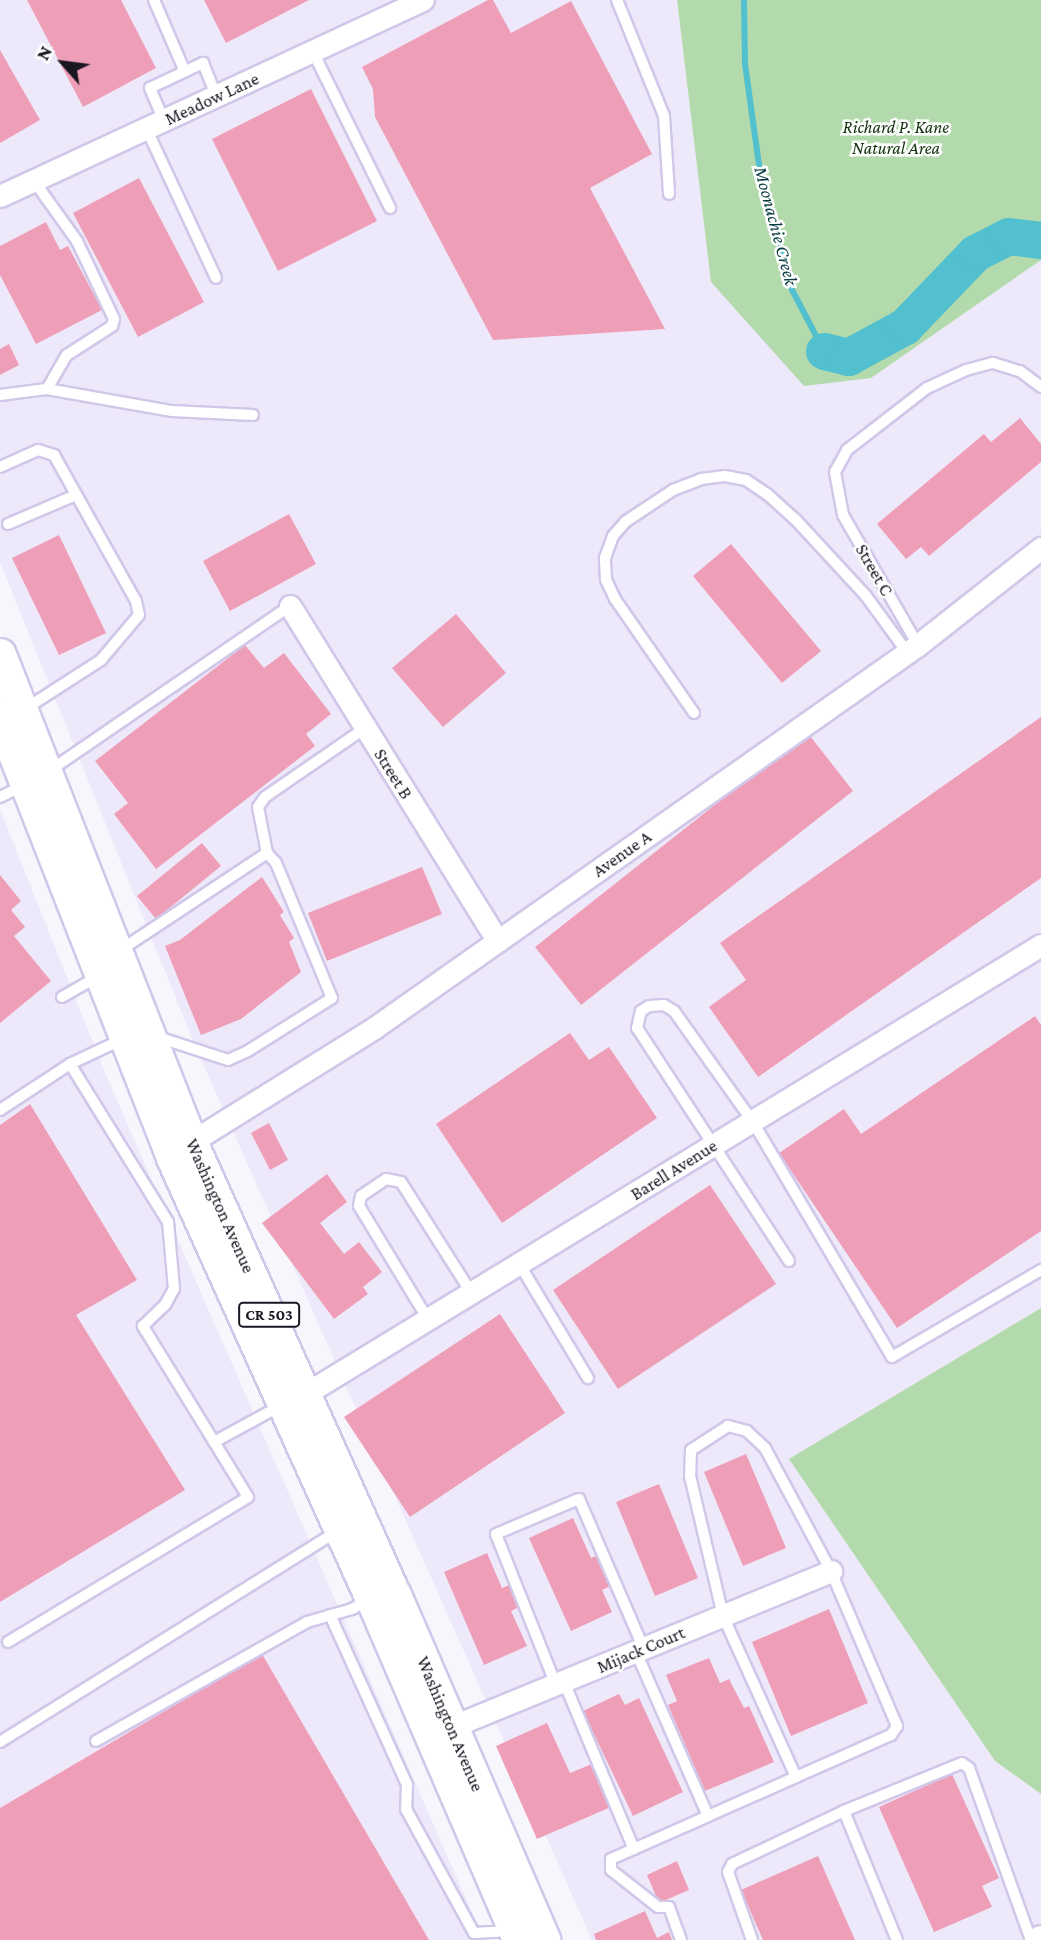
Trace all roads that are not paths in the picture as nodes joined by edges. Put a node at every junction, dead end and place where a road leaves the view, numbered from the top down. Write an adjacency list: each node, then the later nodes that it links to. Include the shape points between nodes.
1 (154, 0): 5 (lane)
2 (423, 0): 4 (street, Meadow Lane)
3 (617, 0): 9 (lane, via 664,116)
4 (313, 52): 6 (street, Meadow Lane); 11 (lane)
5 (185, 72): 6 (lane, via 203,63); 7 (lane, via 150,88)
6 (217, 97): 7 (street, Meadow Lane)
7 (155, 126): 8 (street, Meadow Lane); 12 (lane)
8 (34, 181): 10 (street, Meadow Lane); 14 (lane, via 77,241 114,319 112,327 67,355)
9 (669, 194)
10 (0, 196)
11 (390, 208)
12 (216, 278)
13 (1041, 387): 22 (lane, Street C, via 1020,371 993,363 967,370 928,388 847,450 835,472 843,515)
14 (47, 389): 15 (lane); 16 (lane, via 172,411)
15 (0, 395)
16 (253, 415)
17 (0, 467): 18 (lane, via 38,450 47,451 54,455)
18 (76, 495): 19 (lane); 26 (lane, via 136,601 139,615 101,660)
19 (8, 524)
20 (1041, 548): 22 (street, Avenue A)
21 (290, 606): 25 (street, Street B); 27 (lane)
22 (912, 649): 24 (lane, via 767,494 746,480 725,476 701,479 673,490 625,522 613,536 605,558 606,580 615,599); 29 (street, Avenue A)
23 (0, 655): 26 (main road, Washington Avenue / CR 503)
24 (694, 713)
25 (365, 728): 28 (lane, via 265,797 258,807); 29 (street, Street B)
26 (8, 729): 27 (main road, Washington Avenue / CR 503)
27 (24, 785): 31 (main road, Washington Avenue / CR 503)
28 (267, 853): 31 (lane); 33 (lane, via 276,863 332,998 228,1060)
29 (498, 941): 37 (street, Avenue A, via 374,1028)
30 (1040, 949): 36 (street, Barell Avenue)
31 (109, 963): 32 (lane); 33 (main road, Washington Avenue / CR 503)
32 (62, 998)
33 (138, 1036): 34 (lane); 37 (main road, Washington Avenue / CR 503); 45 (main road, Washington Avenue / CR 503, via 173,1158)
34 (70, 1064): 35 (lane); 46 (lane, via 167,1222 174,1289 165,1305 142,1326)
35 (0, 1110)
36 (753, 1122): 38 (street, Barell Avenue); 38 (lane, via 674,1011 664,1005 649,1006 636,1020 637,1028); 41 (lane, via 892,1357)
37 (191, 1142): 45 (main road, Washington Avenue / CR 503)
38 (713, 1146): 39 (lane); 40 (street, Barell Avenue)
39 (789, 1261)
40 (520, 1265): 42 (street, Barell Avenue); 44 (lane)
41 (1041, 1270)
42 (472, 1294): 43 (street, Barell Avenue); 43 (lane, via 401,1182 386,1179 361,1196 359,1206)
43 (429, 1321): 45 (street, Barell Avenue)
44 (589, 1378)
45 (295, 1399): 46 (lane); 47 (main road, Washington Avenue / CR 503); 55 (main road, Washington Avenue / CR 503)
46 (214, 1442): 52 (lane, via 248,1497)
47 (340, 1530): 49 (main road, Washington Avenue / CR 503); 57 (lane)
48 (831, 1571): 51 (street, Mijack Court); 51 (lane, via 765,1448 747,1431 728,1426 691,1450 690,1476); 58 (lane, via 897,1726 891,1735)
49 (372, 1598): 50 (lane); 62 (main road, Washington Avenue / CR 503)
50 (330, 1615): 56 (lane, via 307,1622); 62 (lane, via 407,1786 406,1809 474,1933)
51 (723, 1616): 53 (street, Mijack Court); 58 (lane)
52 (8, 1642)
53 (640, 1650): 54 (street, Mijack Court); 54 (lane, via 579,1499 496,1534); 60 (lane)
54 (560, 1684): 55 (street, Mijack Court); 61 (lane)
55 (451, 1727): 64 (main road, Washington Avenue / CR 503)
56 (96, 1741)
57 (0, 1742)
58 (796, 1777): 60 (lane)
59 (844, 1811): 63 (lane, via 962,1763 969,1768); 66 (lane, via 732,1864 728,1872); 67 (lane)
60 (708, 1816): 61 (lane)
61 (634, 1849): 65 (lane, via 611,1859 611,1870 658,1908 669,1907)
62 (516, 1933)
63 (1036, 1939)
64 (544, 1940)
65 (681, 1940)
66 (752, 1940)
67 (897, 1940)

